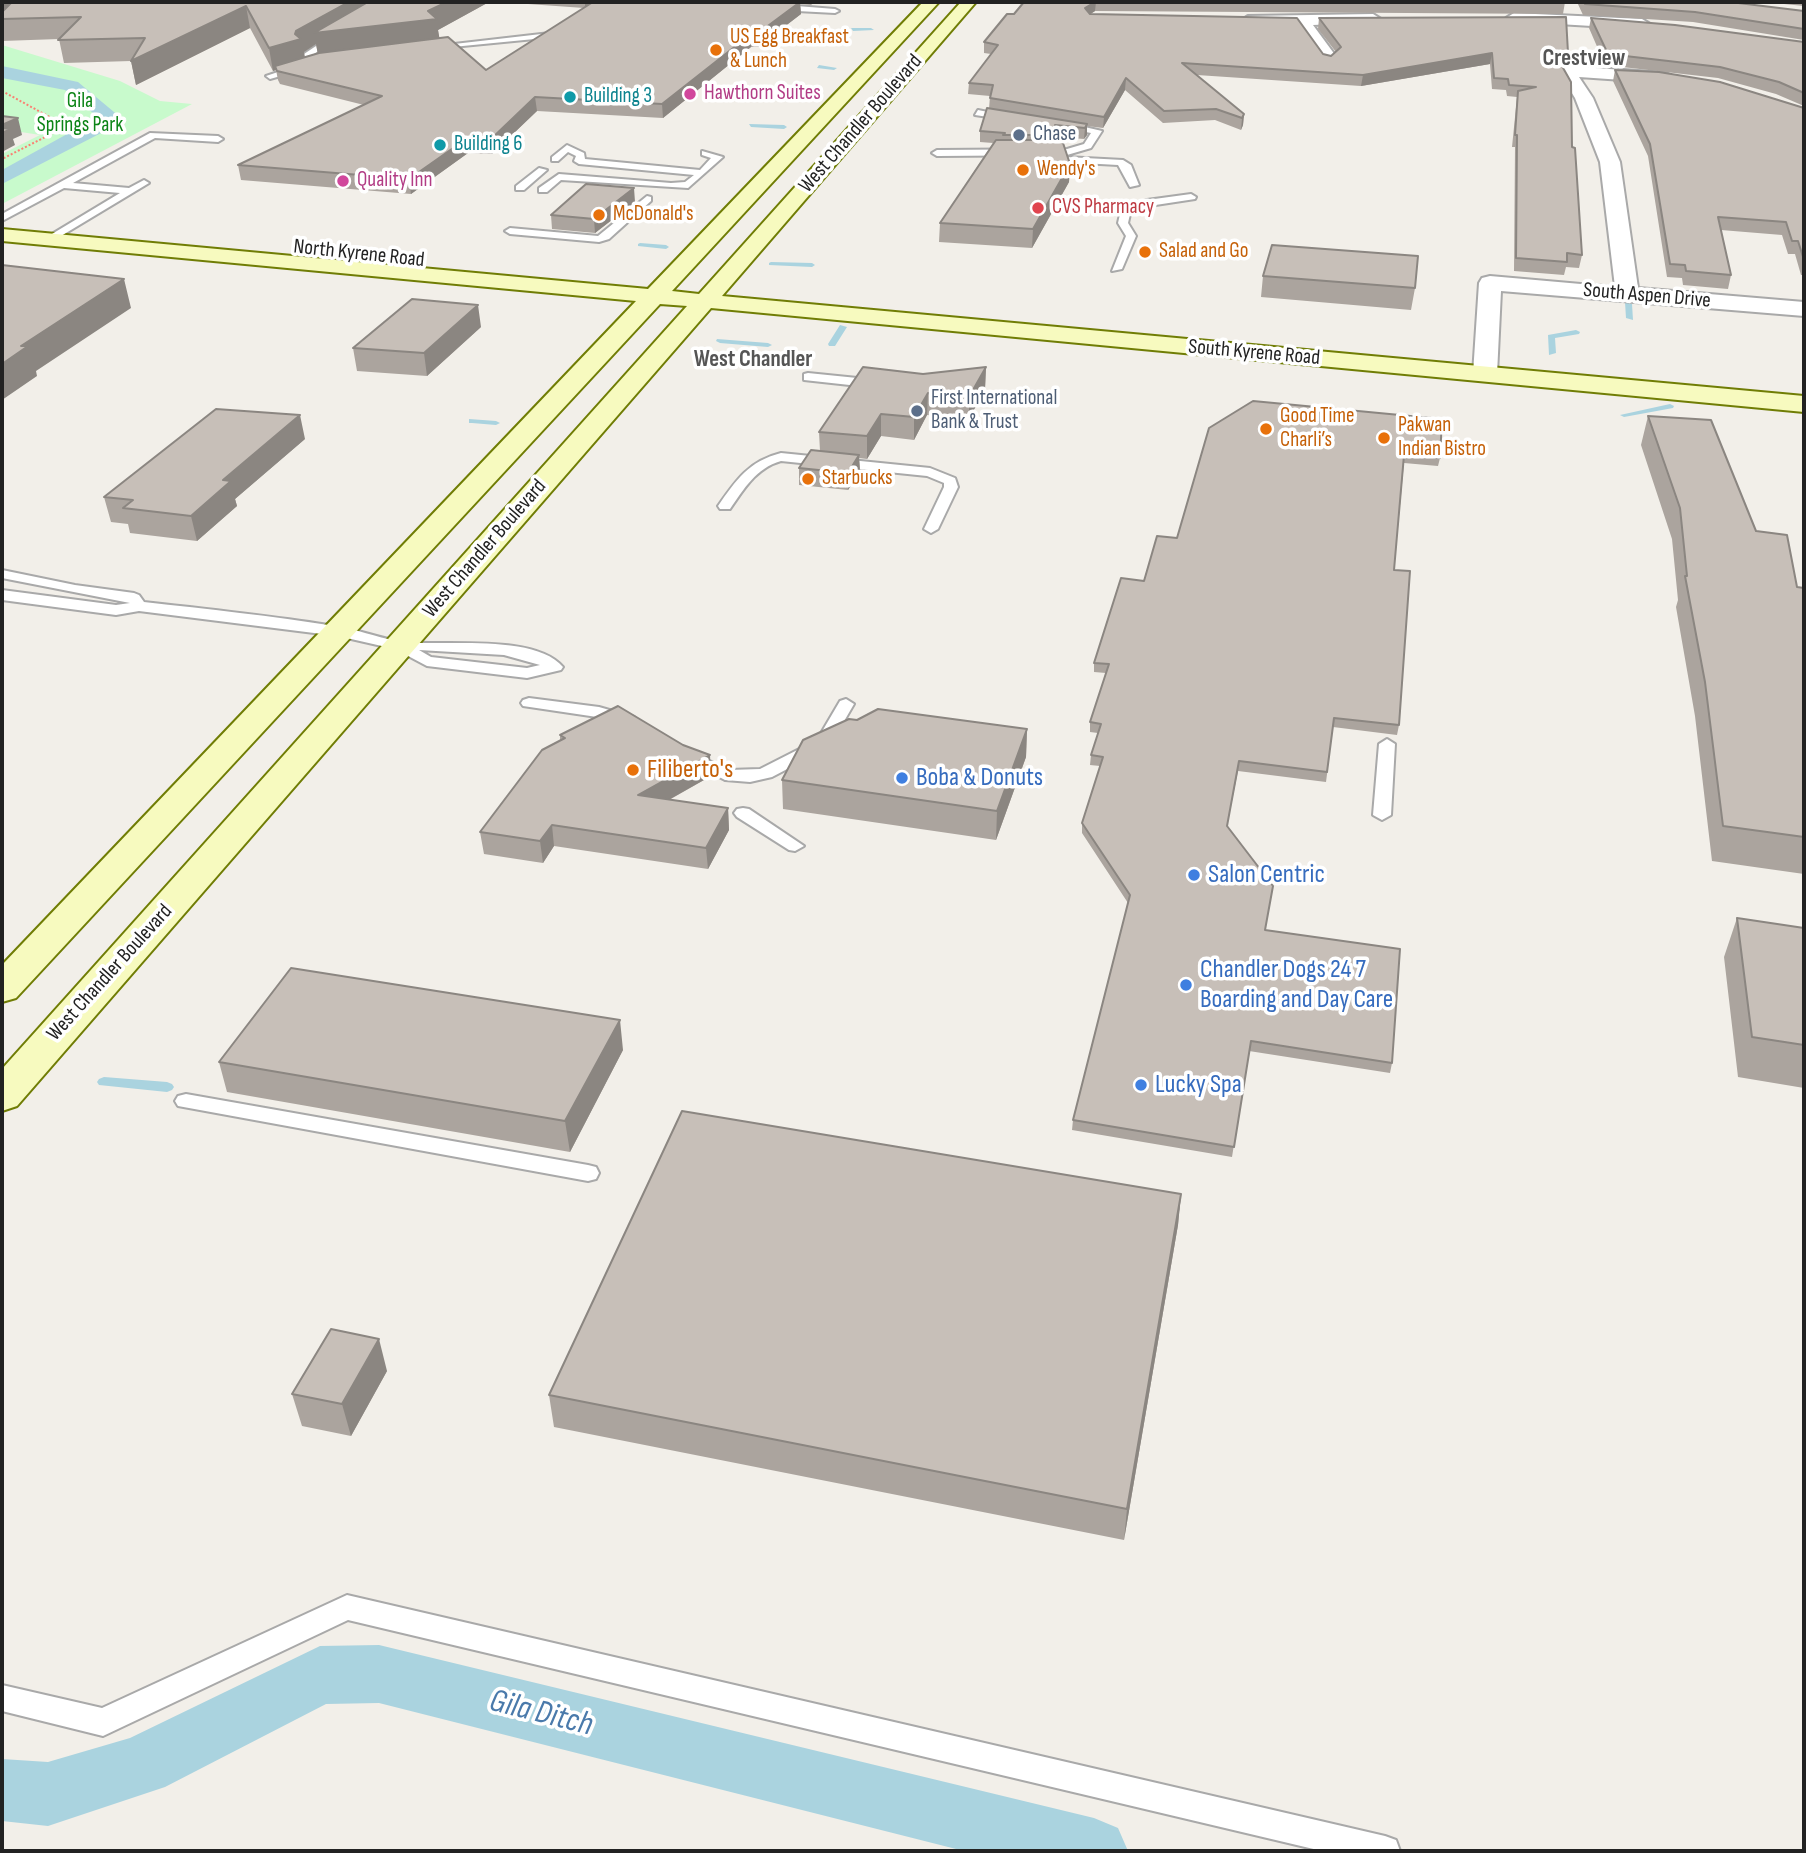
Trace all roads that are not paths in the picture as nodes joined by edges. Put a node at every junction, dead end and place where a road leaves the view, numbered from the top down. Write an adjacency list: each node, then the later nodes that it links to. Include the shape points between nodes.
1 (604, 2): 12 (lane, via 552,36)
2 (749, 2): 5 (lane, via 759,7)
3 (931, 2): 18 (main road, West Chandler Boulevard)
4 (969, 2): 19 (main road, West Chandler Boulevard)
5 (835, 11)
6 (1502, 18): 10 (street)
7 (1396, 19): 8 (street)
8 (1301, 20): 9 (street); 14 (street)
9 (1232, 21)
10 (1653, 25)
11 (347, 30): 15 (lane, via 305,56)
12 (418, 48)
13 (345, 58): 15 (lane)
14 (1330, 59)
15 (320, 62): 16 (lane)
16 (270, 76)
17 (1678, 80): 49 (street, via 1567,71 1605,145)
18 (847, 91): 19 (main road); 48 (main road, West Chandler Boulevard)
19 (887, 94): 50 (main road, West Chandler Boulevard)
20 (978, 113): 21 (lane)
21 (1016, 118)
22 (1053, 124): 23 (lane)
23 (1076, 127): 28 (lane); 28 (lane, via 1082,130 1072,145); 28 (lane, via 1090,131 1074,151)
24 (218, 139): 35 (lane, via 153,135)
25 (583, 144): 26 (lane)
26 (567, 148): 29 (lane); 30 (lane, via 581,155)
27 (705, 153): 32 (lane, via 718,157)
28 (1053, 153): 36 (lane, via 934,156 1110,160 1126,165)
29 (555, 159)
30 (579, 161): 32 (lane); 33 (lane)
31 (542, 170): 37 (lane)
32 (702, 173): 33 (lane, via 688,185 671,186)
33 (559, 177): 38 (lane)
34 (144, 183): 39 (lane)
35 (63, 185): 39 (lane); 42 (lane)
36 (1134, 185)
37 (520, 188)
38 (543, 190)
39 (131, 191): 43 (lane)
40 (1191, 197): 47 (lane, via 1147,203 1125,212 1123,223 1131,236)
41 (646, 198): 44 (lane, via 598,239)
42 (2, 219): 43 (main road, North Kyrene Road)
43 (70, 226): 46 (lane); 48 (main road, North Kyrene Road)
44 (510, 231)
45 (2, 236): 46 (main road, North Kyrene Road)
46 (47, 240): 48 (main road, North Kyrene Road)
47 (1116, 269)
48 (660, 291): 50 (main road, North Kyrene Road); 64 (main road, West Chandler Boulevard)
49 (1627, 294): 51 (street, South Aspen Drive); 54 (street, South Aspen Drive, via 1490,283)
50 (709, 296): 52 (main road, South Kyrene Road); 53 (main road, South Kyrene Road); 65 (main road, West Chandler Boulevard)
51 (1804, 309)
52 (1105, 323): 53 (main road); 54 (main road, South Kyrene Road)
53 (1181, 346): 54 (main road, South Kyrene Road)
54 (1486, 366): 57 (main road, South Kyrene Road); 58 (main road, South Kyrene Road)
55 (808, 377): 56 (lane)
56 (885, 385)
57 (1804, 387)
58 (1804, 404)
59 (725, 506): 60 (lane, via 751,469 767,460 792,458 930,472 950,481 951,487)
60 (931, 528)
61 (2, 574): 63 (lane, via 134,598)
62 (2, 595): 63 (lane, via 116,610)
63 (139, 606): 64 (lane)
64 (338, 631): 65 (lane); 74 (main road, West Chandler Boulevard)
65 (400, 646): 65 (lane, via 427,662 527,673 555,667 543,658 457,646); 75 (main road, West Chandler Boulevard)
66 (529, 703): 68 (lane, via 599,712)
67 (846, 704): 70 (lane, via 823,743 766,773 725,775)
68 (643, 730)
69 (1387, 744): 72 (lane)
70 (680, 751)
71 (743, 813): 73 (lane)
72 (1382, 816)
73 (795, 846)
74 (2, 989)
75 (2, 1096)
76 (186, 1101): 77 (lane)
77 (589, 1173)
78 (2, 1699): 79 (lane, via 103,1722 347,1607)
79 (1385, 1851)

